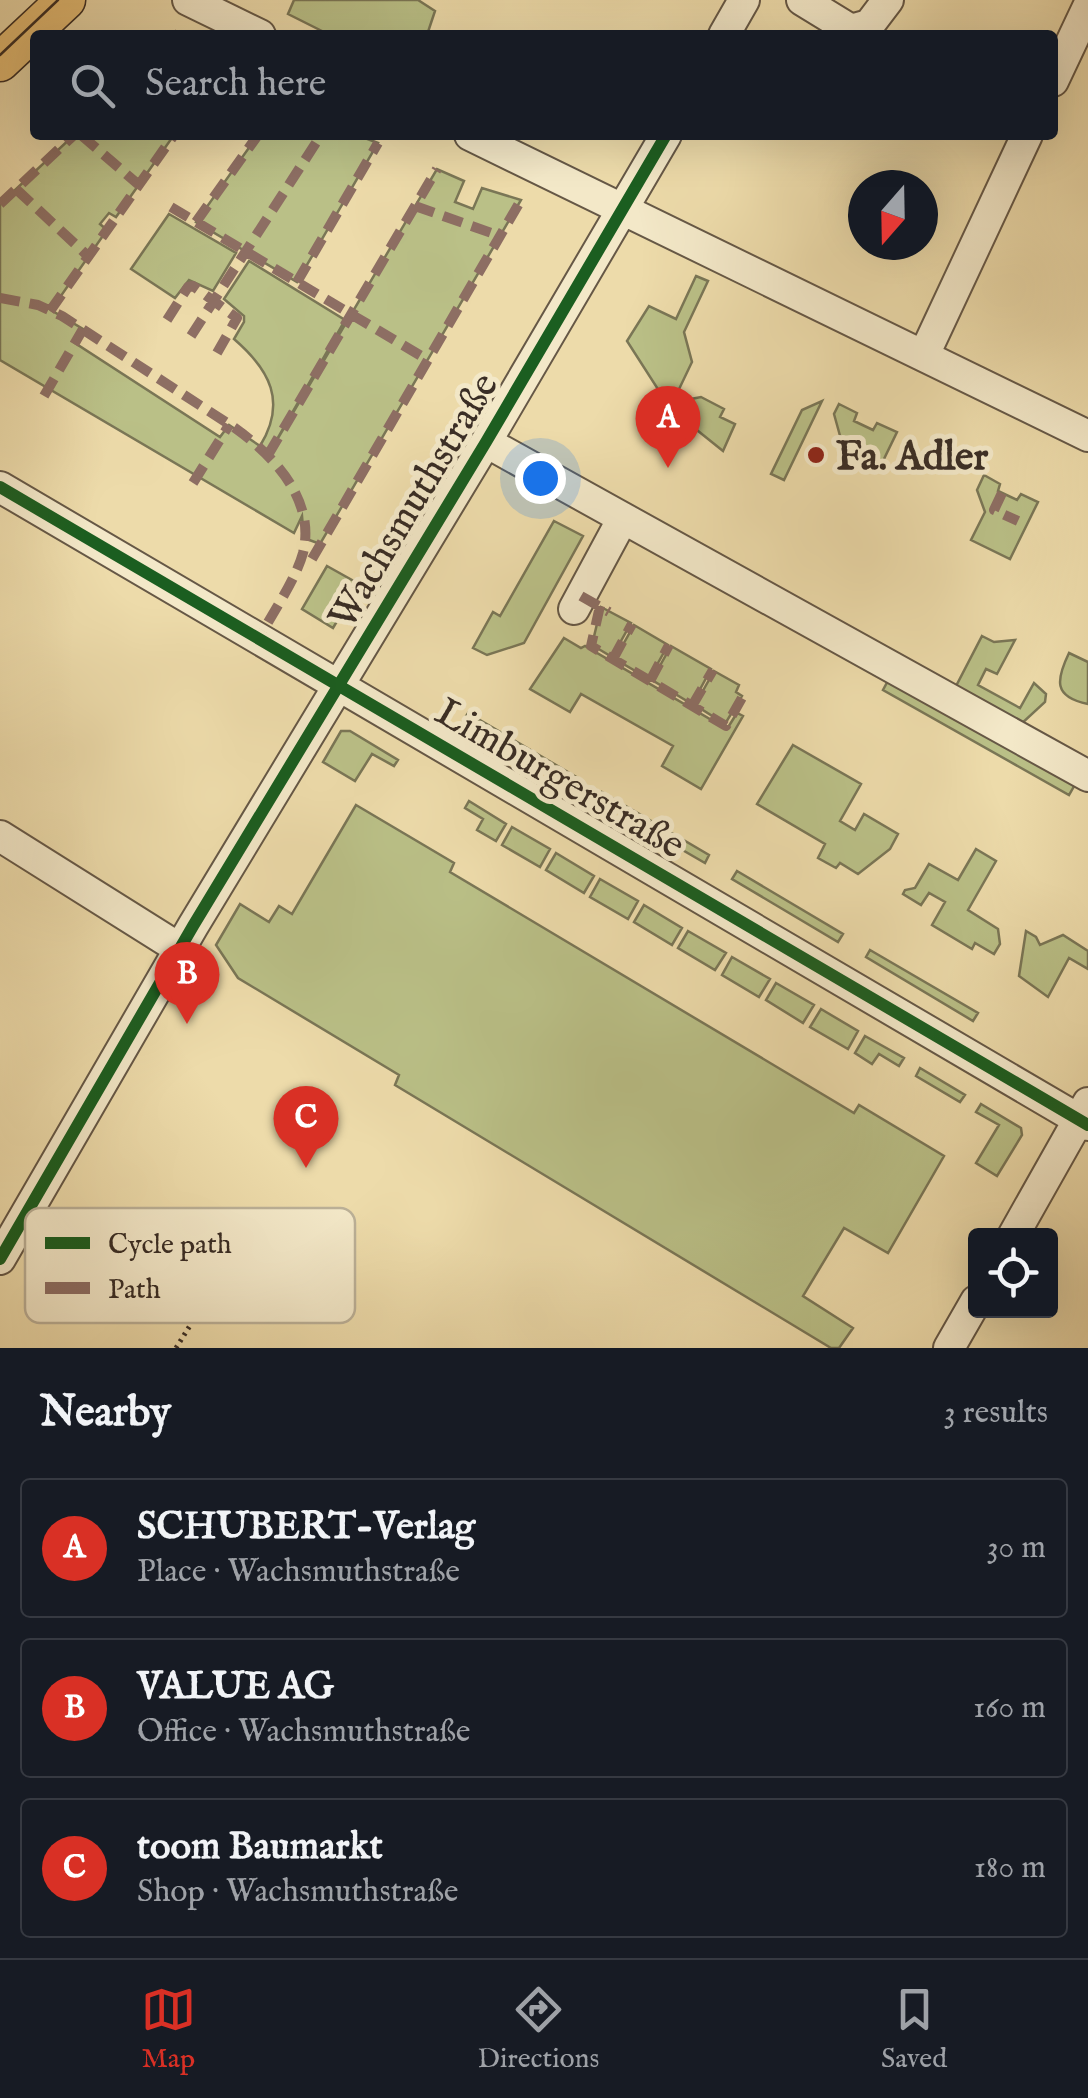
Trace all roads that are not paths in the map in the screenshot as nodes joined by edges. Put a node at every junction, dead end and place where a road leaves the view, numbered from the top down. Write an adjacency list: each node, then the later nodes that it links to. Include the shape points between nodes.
1 (66, 0): 7 (main road)
2 (188, 0): 8 (street)
3 (744, 0): 9 (street)
4 (802, 0): 5 (street, via 852,30 869,26)
5 (888, 0)
6 (1088, 7): 12 (street)
7 (34, 30)
8 (250, 30)
9 (727, 30)
10 (30, 34): 11 (main road)
11 (0, 62)
12 (1058, 70)
13 (481, 140): 16 (street)
14 (663, 140): 16 (street, Wachsmuthstraße)
15 (1026, 140): 17 (street)
16 (624, 208): 17 (street); 19 (street, Wachsmuthstraße)
17 (924, 355): 18 (street)
18 (1088, 436)
19 (486, 442): 21 (street); 23 (street, Wachsmuthstraße)
20 (0, 488): 23 (street, Limburgerstraße)
21 (624, 518): 22 (street); 24 (street)
22 (574, 609)
23 (339, 684): 26 (street, Wachsmuthstraße); 27 (street, Limburgerstraße)
24 (1088, 776)
25 (0, 836): 26 (street)
26 (180, 950): 28 (street, Wachsmuthstraße)
27 (1085, 1116): 30 (street)
28 (30, 1208)
29 (25, 1216): 31 (street, Wachsmuthstraße)
30 (1018, 1228)
31 (0, 1259)
32 (968, 1315): 33 (street)
33 (949, 1348)

